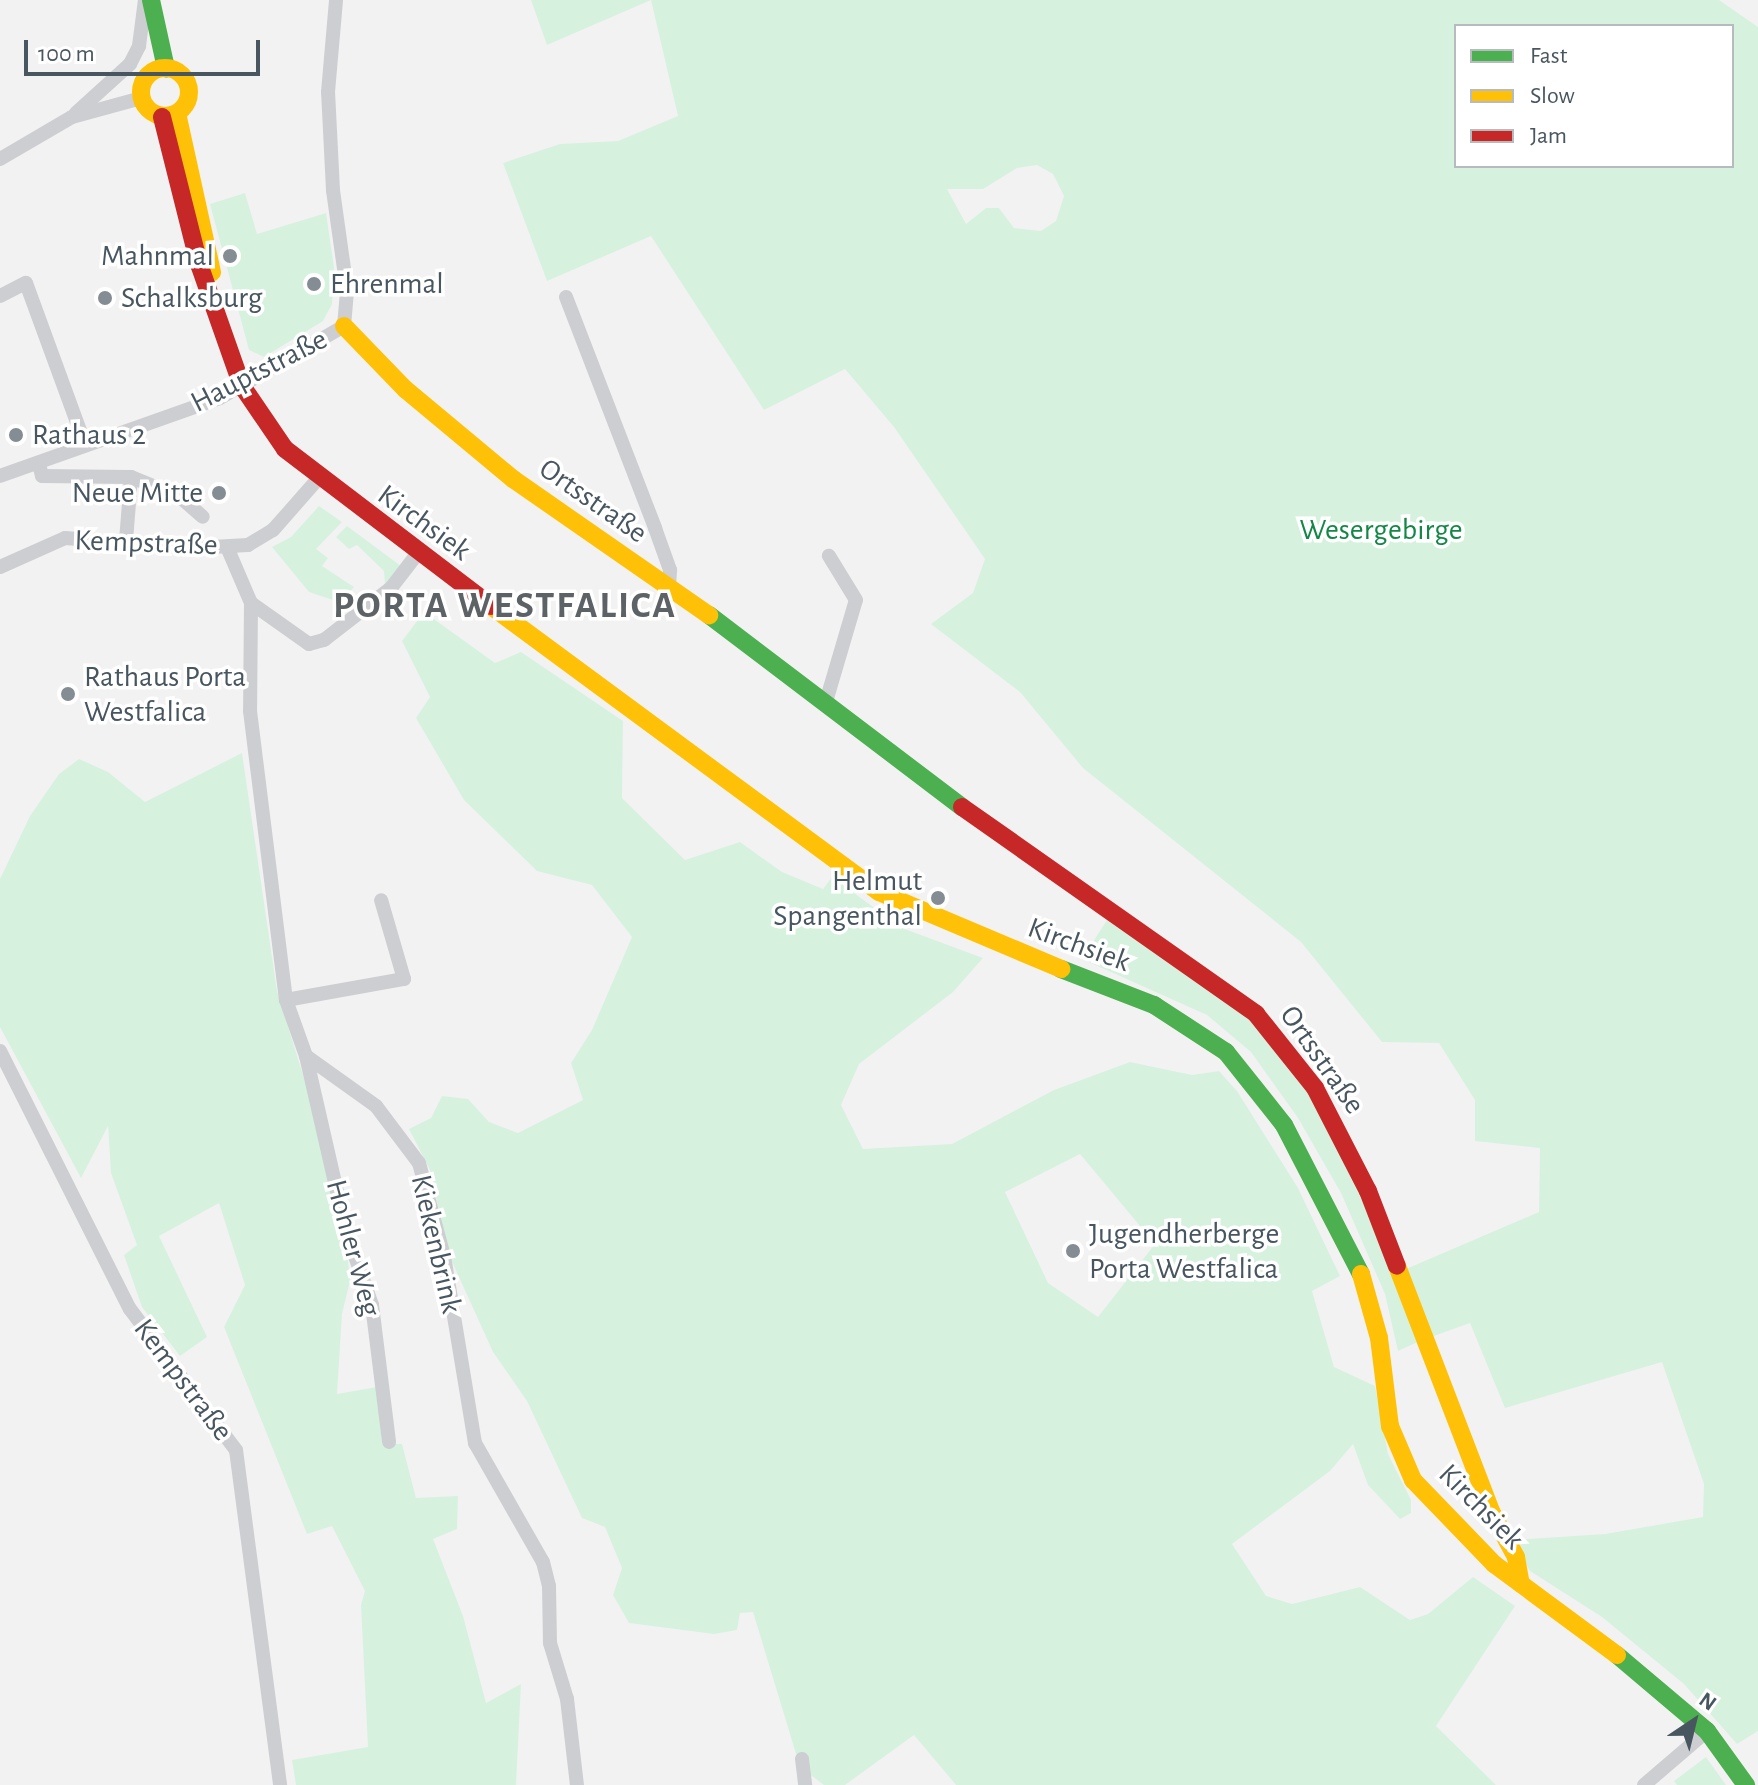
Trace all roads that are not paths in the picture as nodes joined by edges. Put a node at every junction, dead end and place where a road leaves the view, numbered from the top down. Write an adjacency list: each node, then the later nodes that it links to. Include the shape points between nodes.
1 (148, 0): 3 (main road); 6 (street, via 130,64)
2 (336, 0): 10 (street, Hauptstraße, via 328,92 347,290)
3 (166, 68): 4 (main road, via 146,77); 5 (main road, via 181,74 189,88 187,102)
4 (141, 98): 5 (main road, via 149,111); 6 (street)
5 (170, 115): 11 (main road, Kirchsiek, via 214,308)
6 (72, 117): 7 (street)
7 (0, 159)
8 (0, 296): 12 (street, via 26,283)
9 (566, 297): 23 (street, via 670,570)
10 (344, 326): 11 (street, Hauptstraße); 23 (main road, Ortsstraße, via 452,431)
11 (242, 386): 12 (street, Hauptstraße); 16 (main road, Kirchsiek, via 285,449)
12 (85, 444): 13 (street, Hauptstraße)
13 (39, 464): 14 (street, Hauptstraße); 15 (street, via 42,476)
14 (0, 476)
15 (131, 477): 17 (street, via 180,497); 18 (street)
16 (318, 479): 19 (street, Kempstraße, via 273,530 248,545); 20 (main road, Kirchsiek)
17 (203, 517)
18 (126, 541): 19 (street, Kempstraße); 22 (street, Kempstraße, via 65,538)
19 (227, 547): 24 (street)
20 (418, 553): 24 (street, via 391,588 324,640 309,644); 31 (main road, Kirchsiek, via 879,892 949,926 1154,1005 1226,1052 1284,1125 1360,1269 1379,1338 1390,1426 1413,1480 1459,1532)
21 (829, 556): 25 (street, via 856,600)
22 (0, 567)
23 (669, 587): 25 (main road, Ortsstraße)
24 (251, 603): 27 (street, via 250,711)
25 (825, 705): 31 (main road, Ortsstraße, via 1009,843 1228,991 1286,1046 1315,1088 1368,1191 1492,1513 1519,1564)
26 (381, 900): 27 (street, via 404,979)
27 (286, 1000): 29 (street)
28 (0, 1051): 34 (street, Kempstraße, via 130,1309 236,1450)
29 (306, 1056): 30 (street, Hohler Weg, via 346,1230 372,1305); 35 (street, Kiekenbrink, via 376,1106 419,1163 444,1256 475,1443 532,1542 549,1586 550,1643 567,1699)
30 (389, 1442)
31 (1521, 1584): 32 (main road, Kirchsiek, via 1663,1690)
32 (1707, 1731): 37 (street); 38 (main road, Kirchsiek)
33 (802, 1759): 36 (street)
34 (280, 1785)
35 (577, 1785)
36 (805, 1785)
37 (1644, 1785)
38 (1746, 1785)

